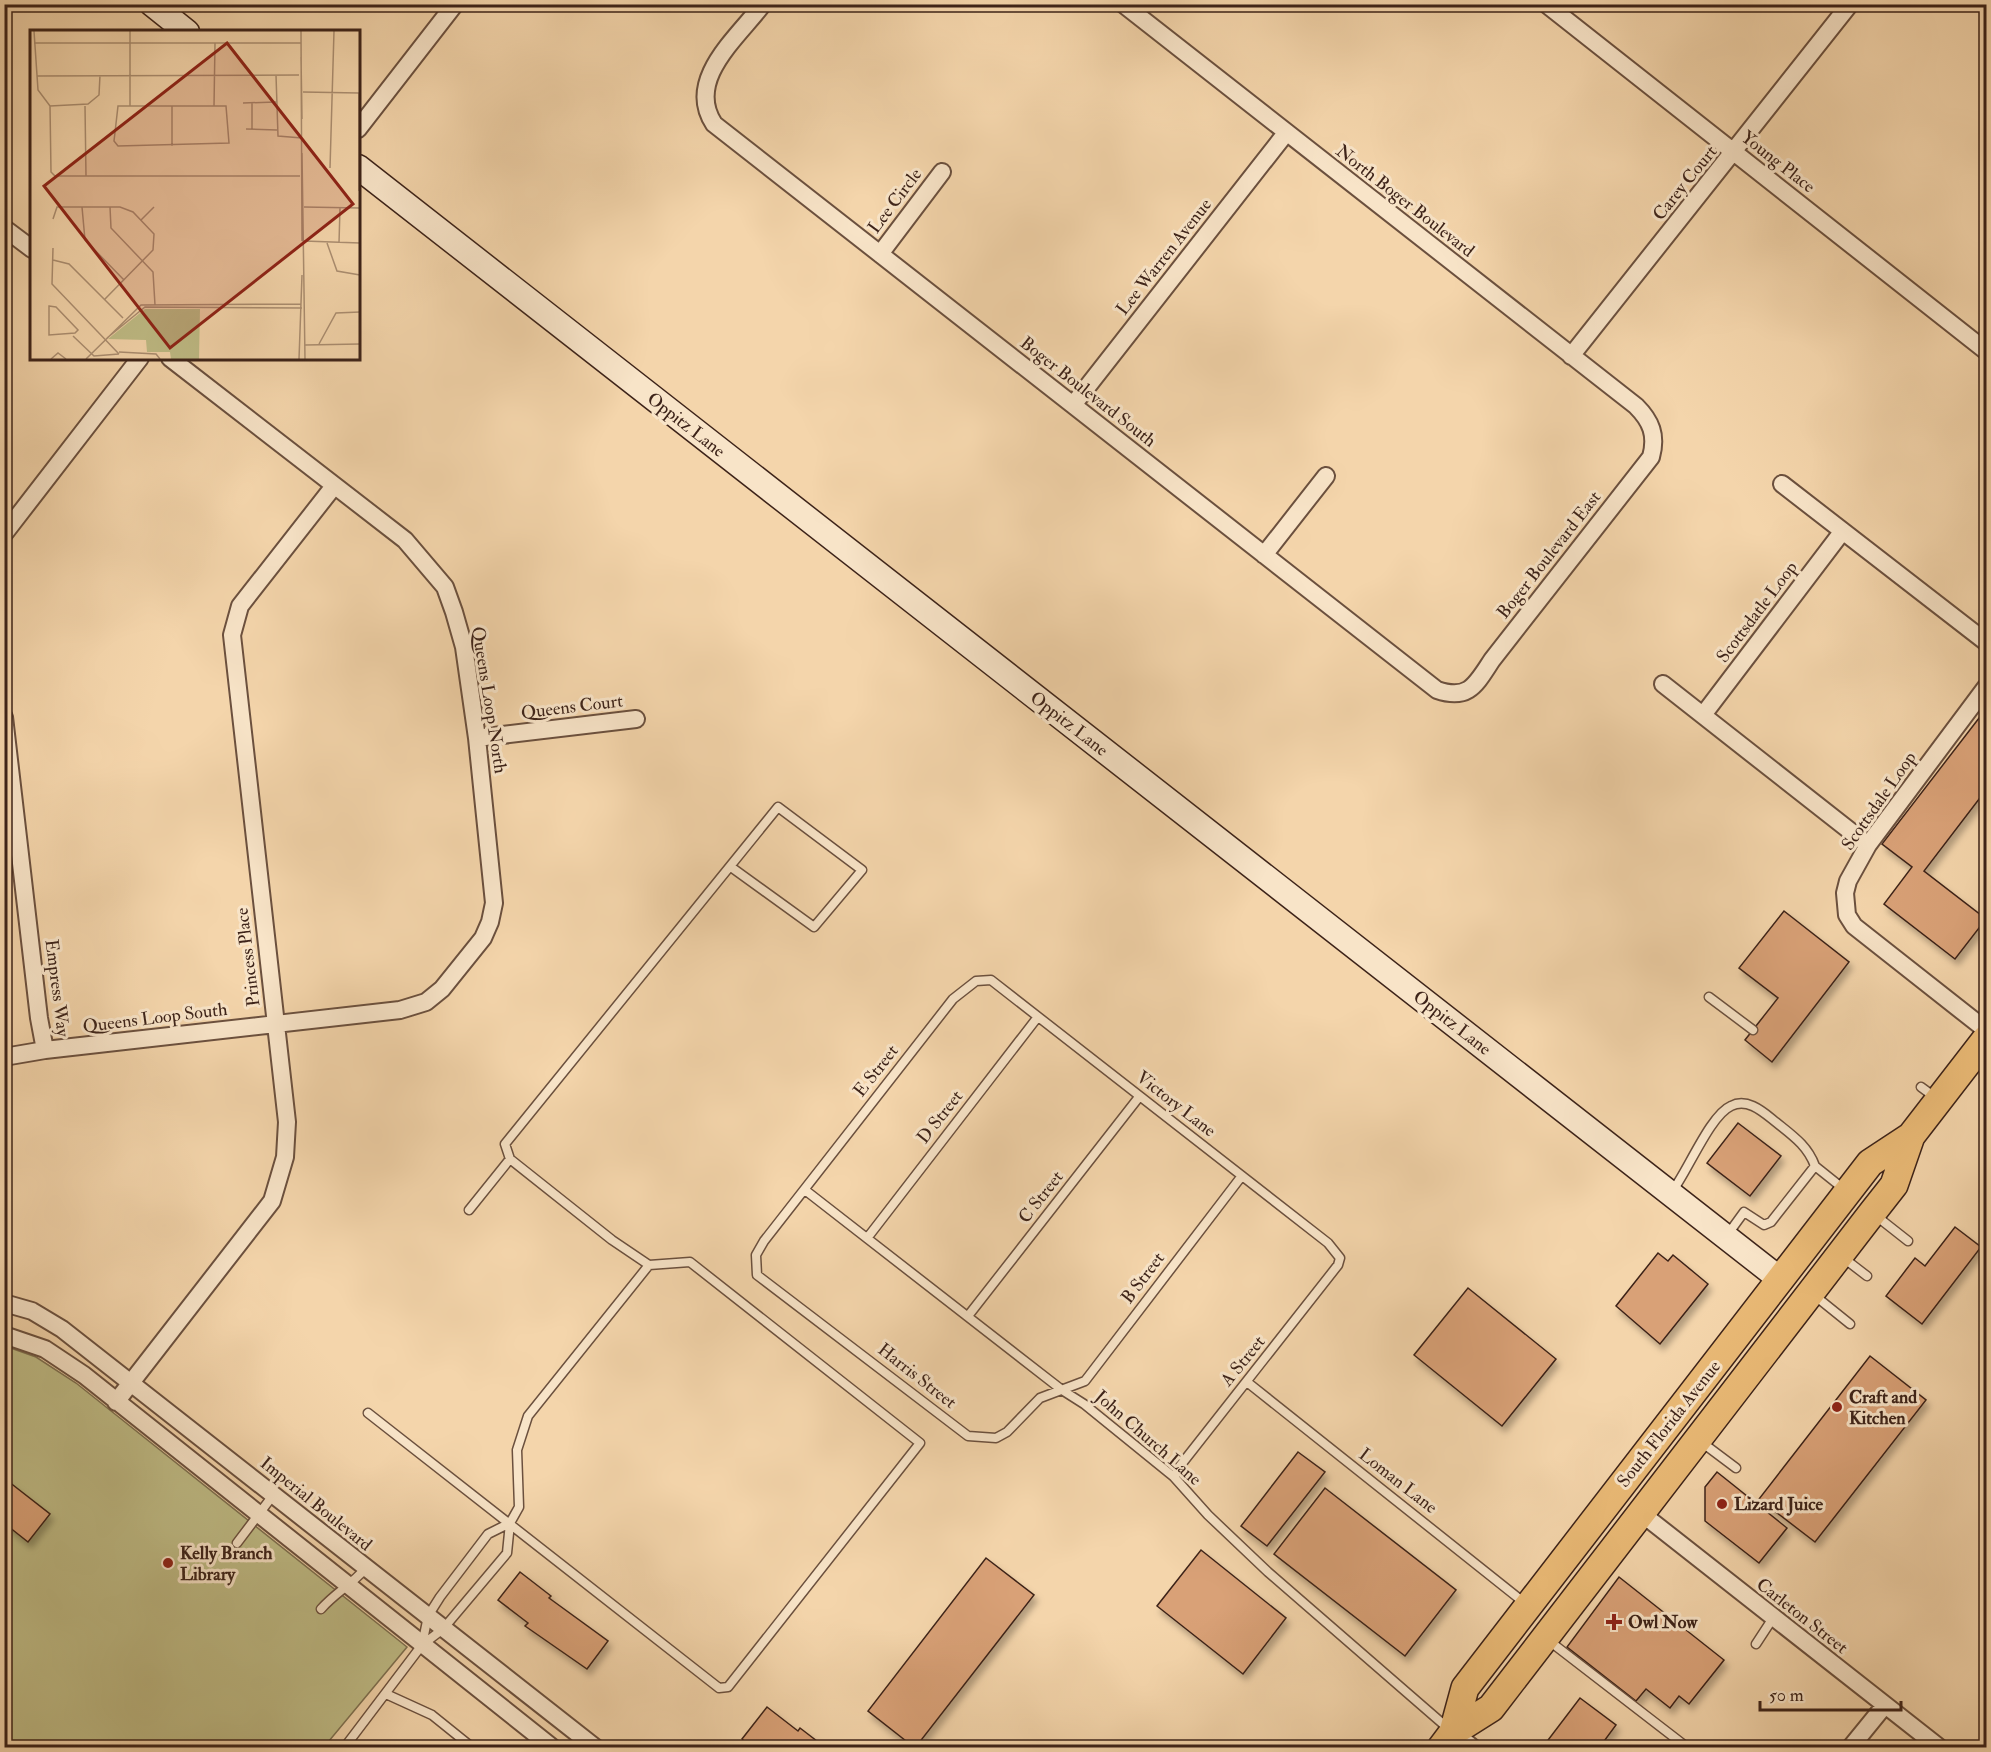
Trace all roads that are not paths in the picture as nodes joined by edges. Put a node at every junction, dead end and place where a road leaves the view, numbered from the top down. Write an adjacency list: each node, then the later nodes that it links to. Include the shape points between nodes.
1 (152, 4): 7 (street)
2 (455, 4): 8 (street)
3 (763, 4): 15 (street, Boger Boulevard South, via 707,79 704,101 714,124)
4 (1123, 4): 9 (street, North Boger Boulevard)
5 (1546, 4): 10 (street, Young Place)
6 (1850, 4): 10 (street, Carey Court)
7 (184, 30)
8 (360, 126)
9 (1287, 133): 17 (street, North Boger Boulevard); 20 (street, Lee Warren Avenue)
10 (1734, 153): 16 (street, Young Place); 17 (street, Carey Court)
11 (360, 169): 53 (street, Oppitz Lane)
12 (942, 172): 15 (street, Lee Circle)
13 (4, 228): 14 (street)
14 (30, 248)
15 (880, 254): 20 (street, Boger Boulevard South)
16 (1986, 351)
17 (1570, 356): 21 (street, North Boger Boulevard, via 1636,406)
18 (138, 360): 26 (street)
19 (173, 360): 24 (street, Queens Loop North)
20 (1072, 405): 27 (street, Boger Boulevard South)
21 (1654, 435): 31 (street, Boger Boulevard East, via 1651,457 1480,680)
22 (1326, 476): 27 (street)
23 (1782, 484): 25 (street)
24 (334, 486): 35 (street, Queens Loop North, via 405,540 445,586 464,647); 41 (street, Princess Place, via 240,606 232,635)
25 (1842, 532): 28 (street); 32 (street, Scottsdatle Loop)
26 (4, 534)
27 (1264, 555): 31 (street, Boger Boulevard South, via 1437,690 1451,695)
28 (1986, 642)
29 (1663, 684): 32 (street)
30 (1986, 687): 36 (street, Scottsdale Loop)
31 (1463, 692)
32 (1703, 715): 36 (street)
33 (4, 717): 44 (street, Empress Way)
34 (636, 719): 35 (street, Queens Court)
35 (477, 738): 41 (street, Queens Loop North, via 494,903 483,938 442,989 426,1002 400,1010)
36 (1868, 845): 43 (street, Scottsdale Loop, via 1845,893 1847,915 1854,927)
37 (731, 867): 37 (lane, via 778,807 862,870 814,927); 48 (lane, via 505,1144)
38 (981, 980): 40 (lane, Victory Lane, via 991,980); 51 (lane, E Street, via 953,999)
39 (1709, 997): 42 (lane)
40 (1037, 1018): 46 (lane, Victory Lane); 57 (lane, D Street)
41 (275, 1023): 44 (street, Queens Loop South); 71 (street, Princess Place, via 287,1140 272,1201)
42 (1753, 1030)
43 (1984, 1043): 47 (main road, South Florida Avenue, via 1930,1093)
44 (45, 1050): 45 (street, Queens Loop South)
45 (4, 1057)
46 (1139, 1097): 50 (lane, Victory Lane); 67 (lane, C Street)
47 (1911, 1136): 52 (main road, South Florida Avenue, via 1870,1163); 55 (main road, South Florida Avenue, via 1894,1185)
48 (510, 1159): 54 (lane); 60 (lane)
49 (1815, 1166): 52 (lane); 53 (lane, via 1806,1147 1759,1108 1747,1104 1731,1106 1711,1127); 56 (lane, via 1771,1222 1764,1225 1744,1212)
50 (1241, 1177): 61 (lane, Victory Lane, via 1328,1243 1340,1258); 73 (lane, B Street, via 1084,1381)
51 (805, 1191): 57 (lane, John Church Lane); 62 (lane, E Street, via 764,1240 756,1255)
52 (1848, 1192): 64 (main road, South Florida Avenue)
53 (1671, 1194): 56 (street, Oppitz Lane)
54 (469, 1210)
55 (1872, 1213): 58 (lane); 59 (main road, South Florida Avenue)
56 (1726, 1237): 64 (street, Oppitz Lane)
57 (868, 1238): 67 (lane, John Church Lane)
58 (1908, 1241)
59 (1840, 1255): 63 (lane); 65 (main road, South Florida Avenue)
60 (649, 1265): 82 (lane, via 528,1416 517,1450 519,1507); 82 (lane, via 690,1262 920,1443 728,1687 719,1688)
61 (1338, 1265): 72 (lane, A Street)
62 (757, 1275): 73 (lane, Harris Street, via 968,1436 996,1438 1040,1398)
63 (1867, 1276)
64 (1781, 1280): 70 (main road, via 1785,1284 1784,1299 1762,1330); 86 (main road, South Florida Avenue)
65 (1811, 1293): 68 (lane); 70 (main road, South Florida Avenue)
66 (4, 1303): 71 (street, Imperial Boulevard, via 32,1311 62,1329)
67 (968, 1316): 73 (lane, John Church Lane)
68 (1850, 1324)
69 (4, 1335): 74 (street, via 58,1357)
70 (1748, 1374): 76 (main road, South Florida Avenue)
71 (132, 1382): 74 (street, Princess Place); 79 (street, Imperial Boulevard)
72 (1246, 1382): 78 (lane, A Street); 86 (lane, Loman Lane)
73 (1062, 1390): 78 (lane, John Church Lane)
74 (116, 1402): 81 (street)
75 (368, 1413): 82 (lane)
76 (1698, 1440): 77 (lane); 80 (main road, South Florida Avenue)
77 (1736, 1468)
78 (1174, 1477): 96 (lane, John Church Lane, via 1268,1572)
79 (274, 1494): 81 (lane); 84 (street, Imperial Boulevard)
80 (1641, 1513): 89 (street, Carleton Street); 91 (main road, South Florida Avenue)
81 (259, 1515): 83 (lane); 85 (street)
82 (510, 1523): 88 (lane, via 488,1534); 90 (lane, via 507,1553)
83 (237, 1543)
84 (365, 1569): 85 (lane); 88 (street, Imperial Boulevard)
85 (350, 1587): 87 (lane, via 337,1591); 93 (street)
86 (1528, 1606): 96 (main road, South Florida Avenue, via 1465,1688)
87 (321, 1609)
88 (428, 1616): 90 (street, Imperial Boulevard); 93 (lane)
89 (1773, 1618): 92 (lane); 95 (street, Carleton Street)
90 (443, 1629): 93 (lane); 100 (street, Imperial Boulevard)
91 (1545, 1637): 96 (main road, South Florida Avenue, via 1491,1708); 101 (lane)
92 (1756, 1644)
93 (422, 1645): 94 (lane); 99 (street)
94 (386, 1695): 97 (lane); 98 (lane, via 432,1715)
95 (1885, 1705): 102 (street); 103 (street, Carleton Street)
96 (1455, 1742)
97 (344, 1748)
98 (473, 1748)
99 (553, 1748)
100 (596, 1748)
101 (1688, 1748)
102 (1850, 1748)
103 (1940, 1748)

